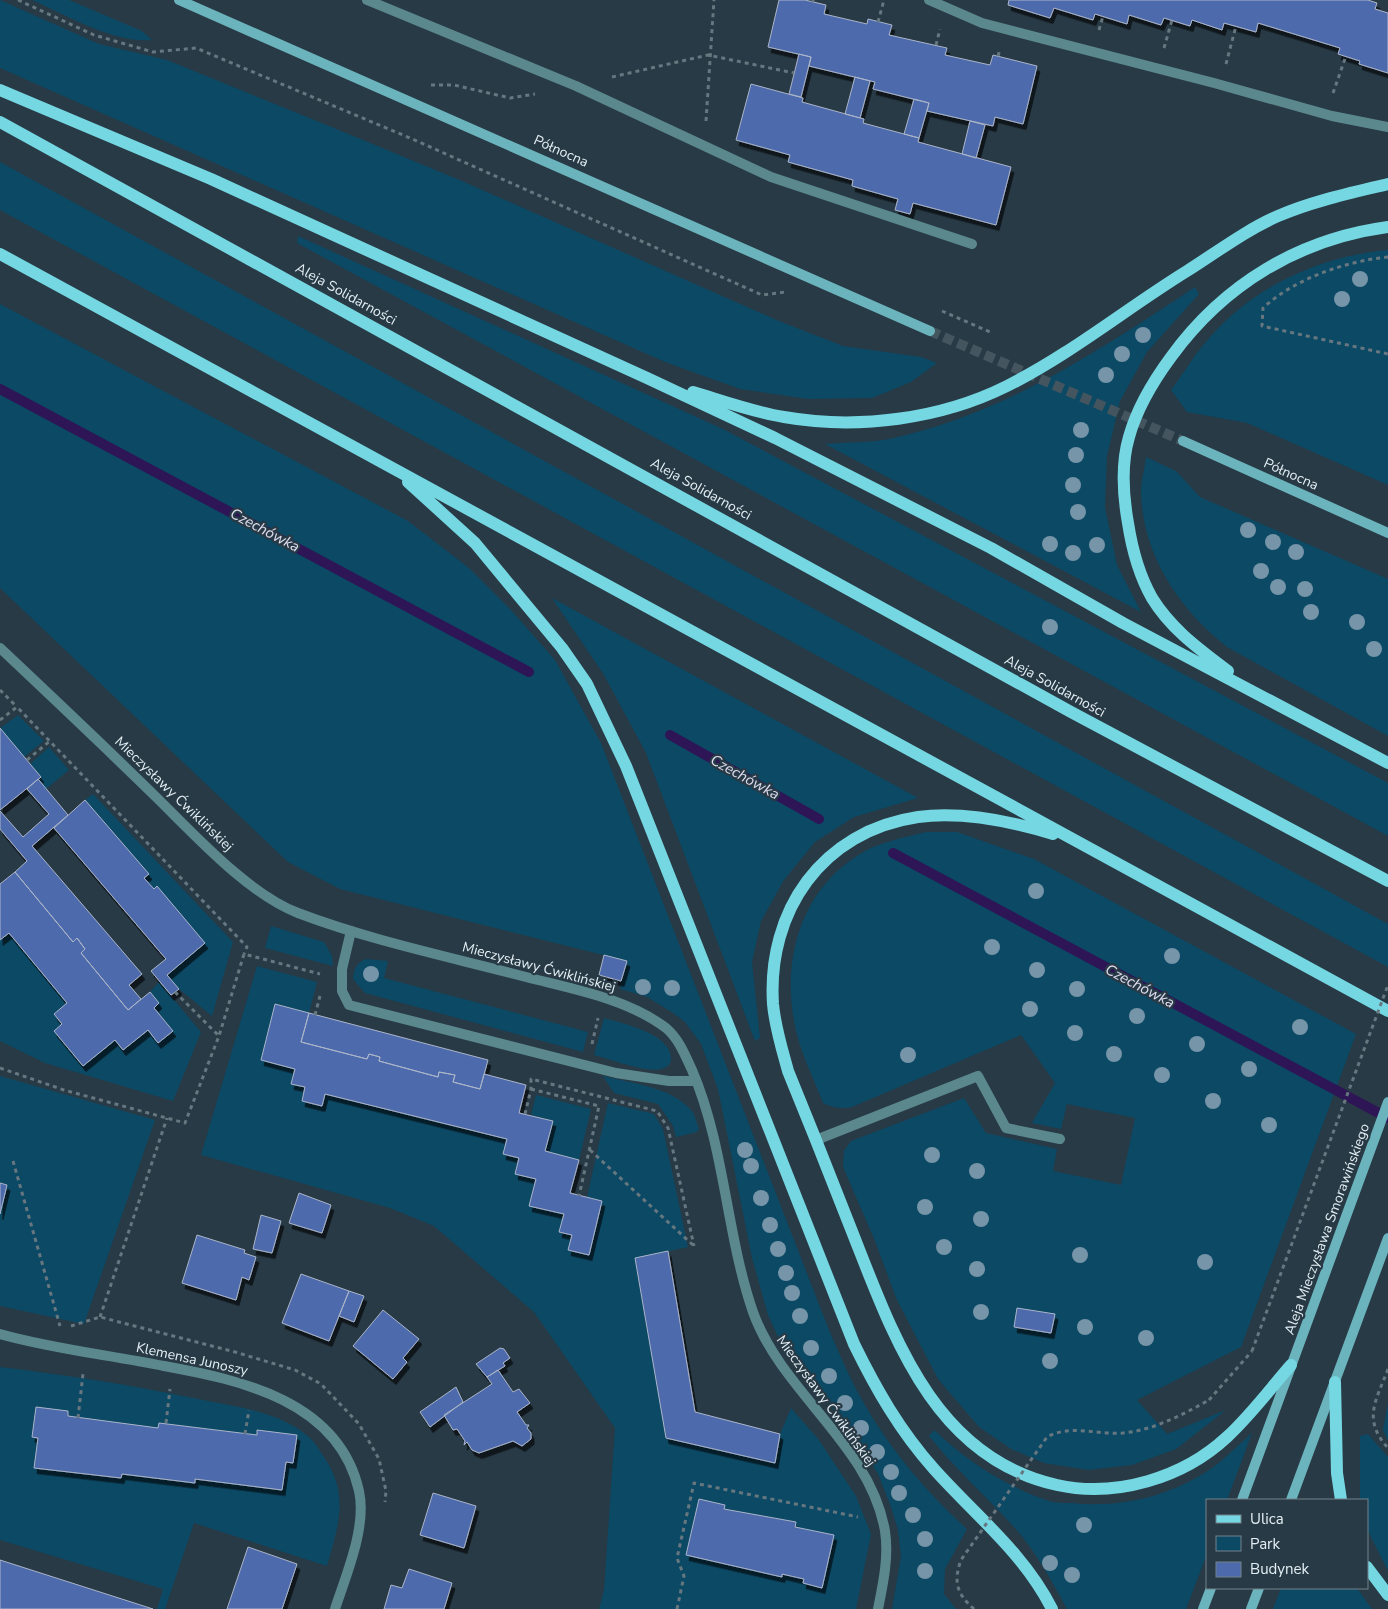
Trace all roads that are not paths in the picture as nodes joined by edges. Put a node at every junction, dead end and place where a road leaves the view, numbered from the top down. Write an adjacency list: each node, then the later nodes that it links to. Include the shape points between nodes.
1 (179, 0): 11 (street, Północna)
2 (368, 0): 9 (street, via 576,86 771,176)
3 (929, 0): 6 (street, via 982,22 1326,114)
4 (0, 90): 12 (main road, via 210,179)
5 (0, 122): 20 (main road, Aleja Solidarności, via 1071,712)
6 (1388, 127)
7 (1388, 184): 12 (main road, via 1343,194 1278,216 1162,286 1040,368 1007,386 944,410 866,421 830,422 747,409)
8 (1388, 227): 17 (main road, via 1358,231 1319,243 1280,261 1240,286 1205,315 1157,376 1129,437 1124,503 1138,568 1152,598 1171,624 1194,646)
9 (972, 244)
10 (0, 254): 14 (main road)
11 (930, 330)
12 (648, 378): 17 (main road, via 775,438 991,548 1123,623)
13 (1183, 441): 15 (street, Północna)
14 (393, 469): 19 (main road); 40 (main road, via 475,543 562,648 587,684 626,766 845,1319 872,1379 910,1441 1005,1542 1028,1570)
15 (1388, 533)
16 (0, 648): 21 (street, Mieczysławy Ćwiklińskiej, via 238,873 296,912)
17 (1256, 692): 18 (main road)
18 (1388, 763)
19 (1079, 842): 22 (main road); 26 (main road, via 993,819 919,817 868,832 819,865 801,887 789,910 776,949 772,978 773,1006 788,1071)
20 (1388, 881)
21 (351, 931): 23 (street, Mieczysławy Ćwiklińskiej, via 616,1002 668,1030 681,1046); 23 (street, via 342,969 342,991 349,1005 616,1073 669,1082)
22 (1388, 1011)
23 (696, 1082): 39 (street, Mieczysławy Ćwiklińskiej, via 707,1108 753,1312 765,1339 797,1386 842,1441 868,1483 879,1510 885,1532 886,1558)
24 (1388, 1102): 29 (street, Aleja Mieczysława Smorawińskiego)
25 (1060, 1139): 26 (street, via 1006,1128 978,1076)
26 (816, 1140): 29 (main road, via 882,1310 902,1351 941,1414 980,1451 1006,1467 1041,1482 1073,1489 1100,1490 1148,1482 1196,1460 1227,1438)
27 (1388, 1238): 30 (street)
28 (0, 1334): 38 (street, Klemensa Junoszy, via 217,1376 257,1387 306,1414 340,1448 359,1492 360,1513 354,1552)
29 (1291, 1365): 31 (street, Aleja Mieczysława Smorawińskiego)
30 (1335, 1382): 32 (street); 33 (main road, via 1337,1473)
31 (1242, 1499)
32 (1291, 1499)
33 (1341, 1499)
34 (1368, 1568): 37 (main road)
35 (1211, 1589): 41 (street)
36 (1259, 1589): 42 (street)
37 (1388, 1595)
38 (335, 1609)
39 (878, 1609)
40 (1052, 1609)
41 (1203, 1609)
42 (1251, 1609)

